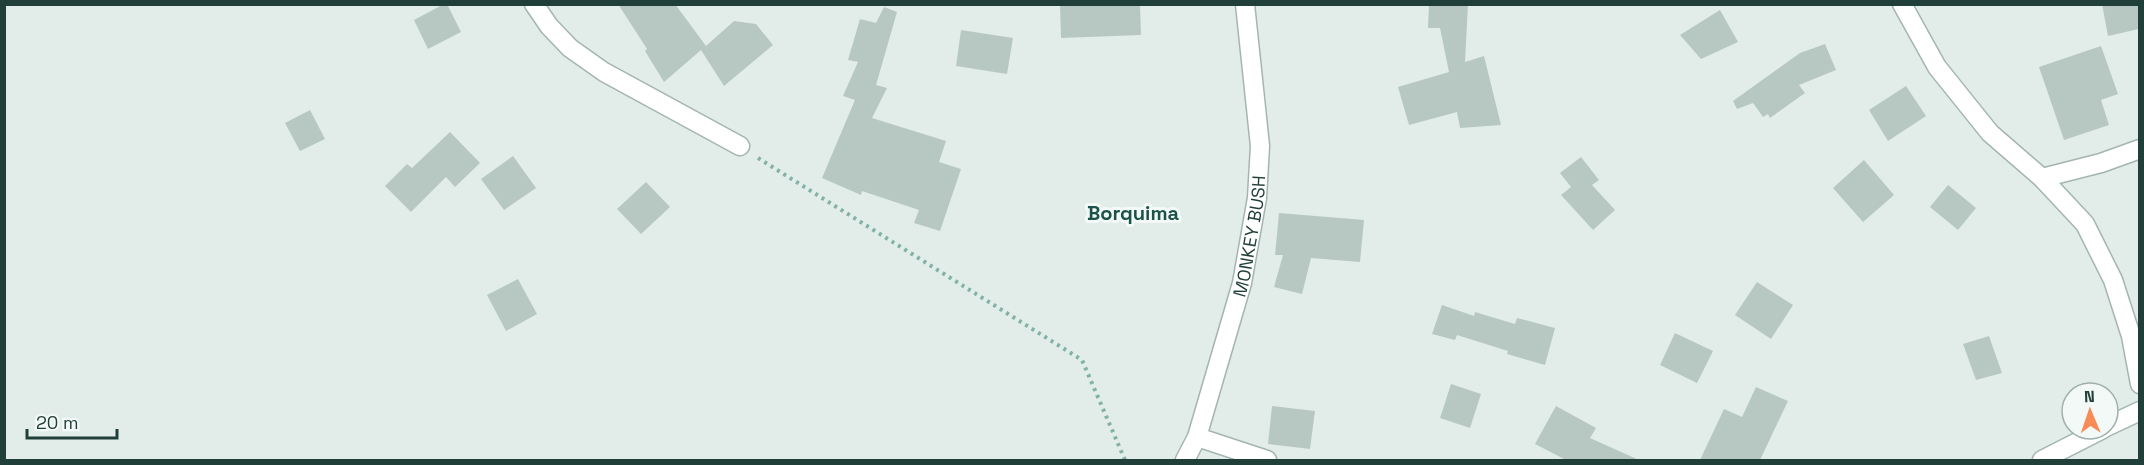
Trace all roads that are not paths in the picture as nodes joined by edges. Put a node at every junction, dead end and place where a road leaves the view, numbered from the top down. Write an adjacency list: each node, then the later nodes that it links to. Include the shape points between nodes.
1 (534, 4): 4 (street, via 570,48 604,72)
2 (1245, 4): 10 (street, MONKEY BUSH, via 1260,146 1257,198 1242,284)
3 (1902, 4): 6 (street, via 1937,67 1989,133)
4 (740, 146)
5 (2139, 149): 6 (street)
6 (2042, 178): 7 (street, via 2085,224 2113,280 2131,336)
7 (2139, 384)
8 (2139, 411): 9 (street)
9 (2120, 420)
10 (1197, 438): 12 (street, MONKEY BUSH); 13 (street)
11 (2079, 441): 14 (street)
12 (1185, 460)
13 (1267, 460)
14 (2042, 460)

